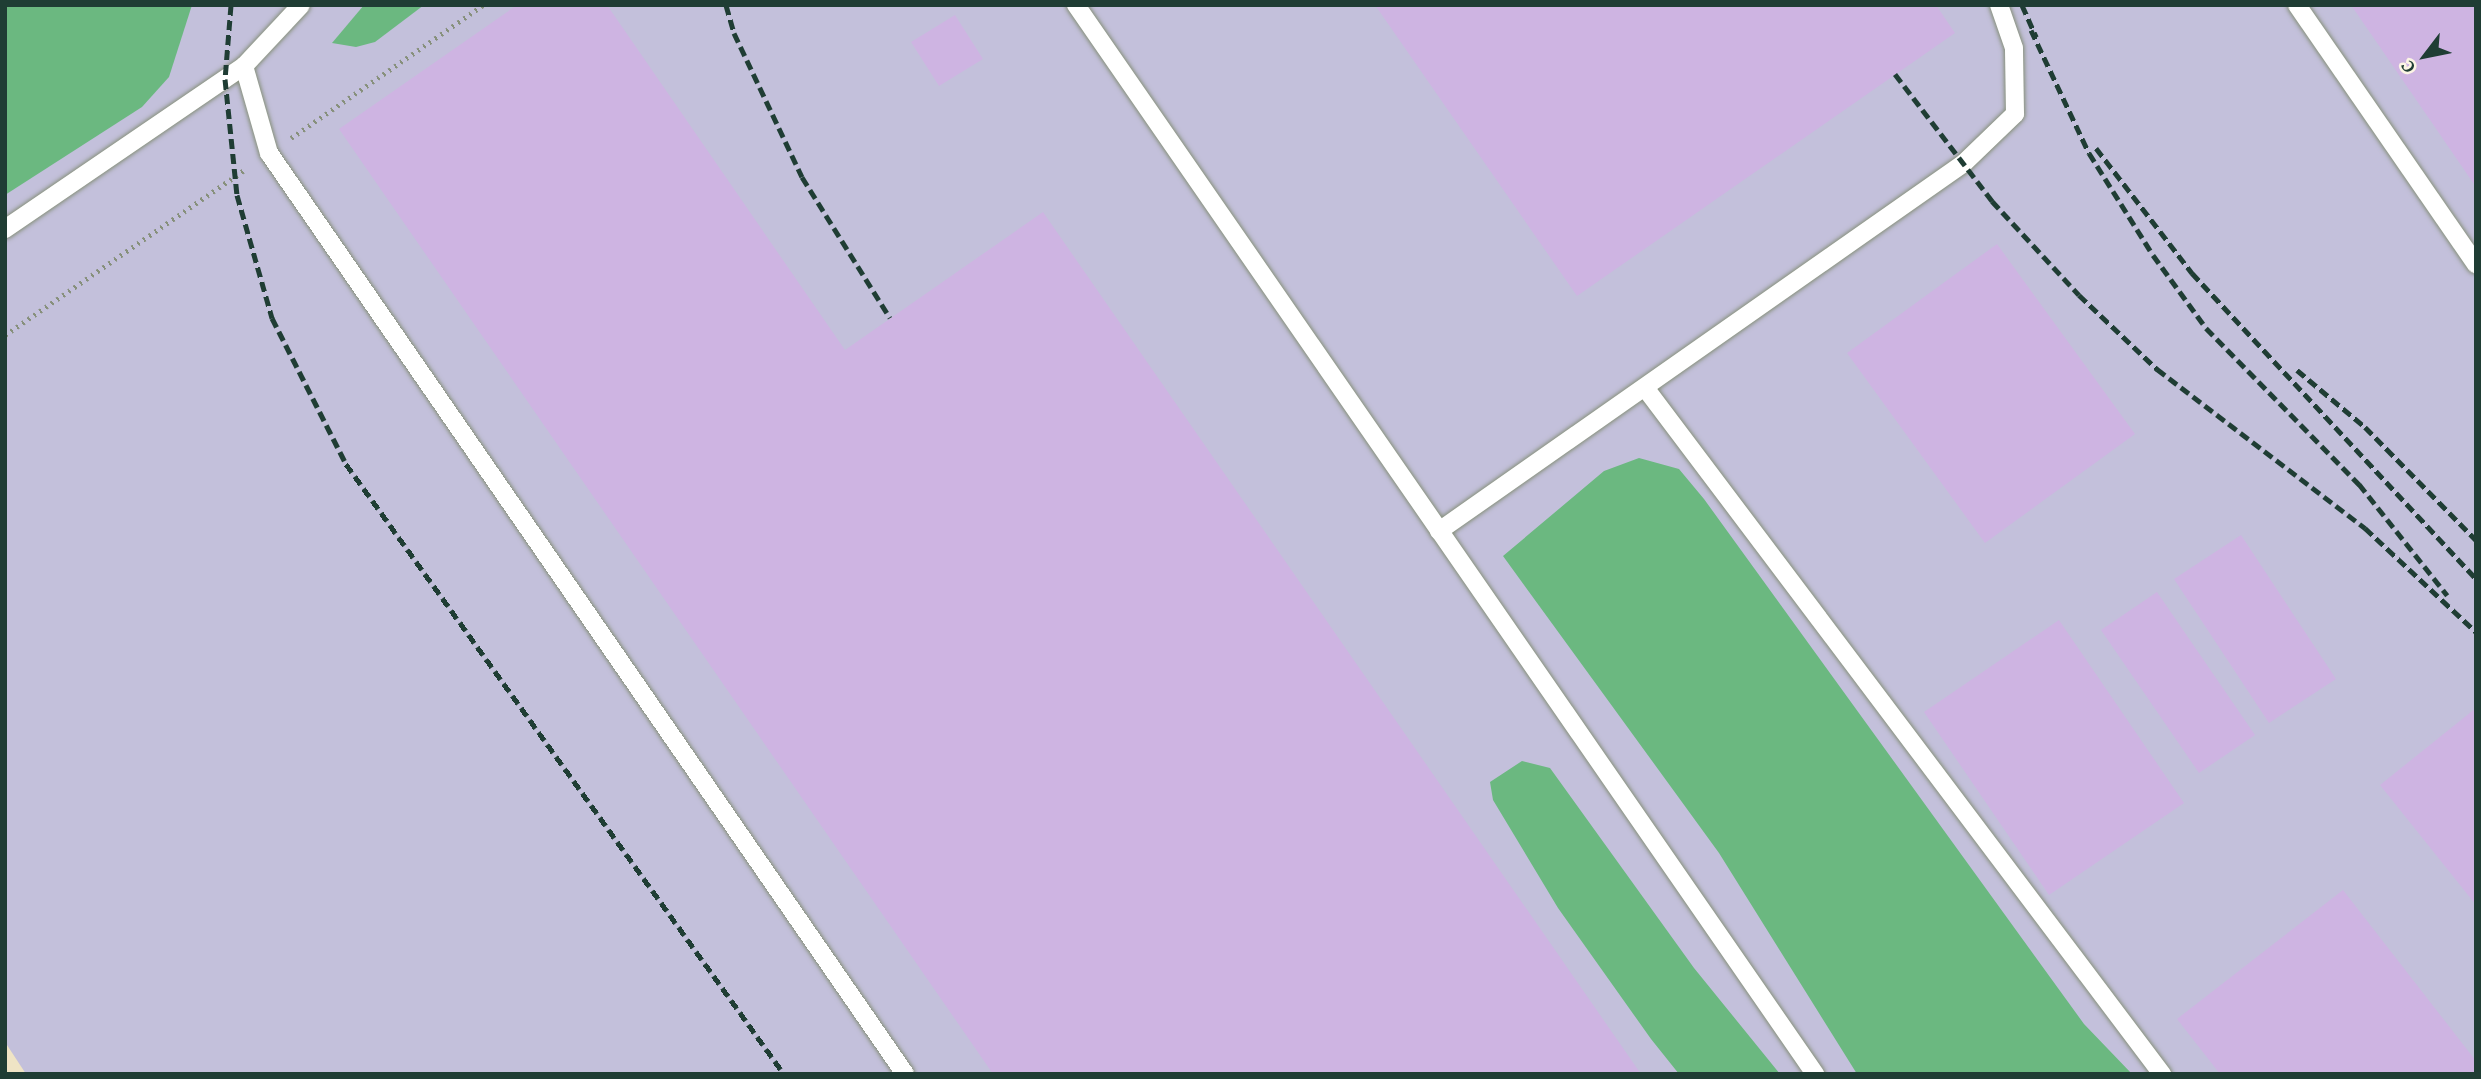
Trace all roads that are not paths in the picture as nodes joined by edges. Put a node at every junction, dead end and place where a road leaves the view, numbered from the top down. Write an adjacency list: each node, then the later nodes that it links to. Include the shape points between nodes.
1 (301, 5): 5 (lane)
2 (1076, 5): 9 (lane)
3 (1999, 5): 8 (lane, via 2014,48 2015,114 1964,163)
4 (2297, 5): 7 (lane)
5 (244, 66): 6 (lane); 10 (lane, via 269,153)
6 (5, 229)
7 (2476, 264)
8 (1646, 388): 9 (lane); 12 (lane)
9 (1440, 531): 11 (lane)
10 (905, 1074)
11 (1815, 1074)
12 (2162, 1074)

